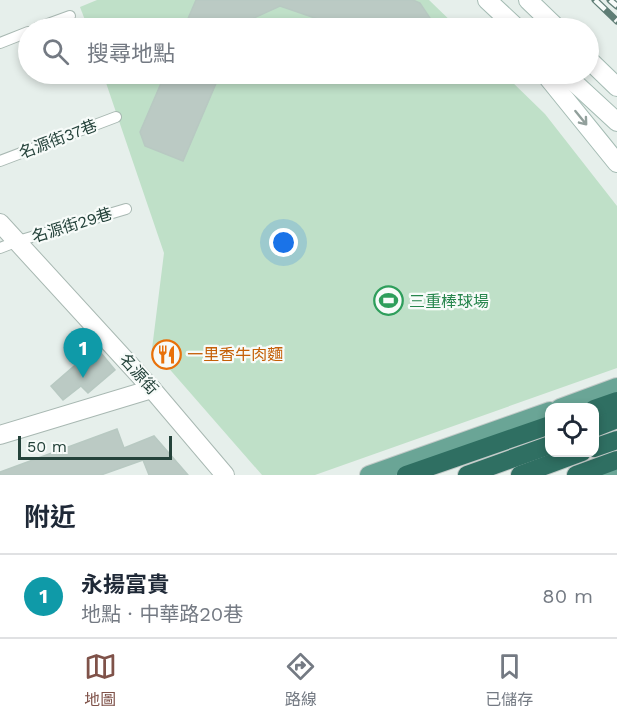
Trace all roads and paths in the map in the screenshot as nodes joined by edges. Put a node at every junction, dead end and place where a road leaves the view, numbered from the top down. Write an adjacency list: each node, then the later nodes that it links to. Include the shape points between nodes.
1 (486, 0): 5 (street); 6 (street)
2 (528, 0): 7 (street)
3 (69, 16): 4 (lane)
4 (64, 18)
5 (501, 18)
6 (506, 18)
7 (547, 18)
8 (18, 36): 9 (lane)
9 (0, 43)
10 (599, 70): 13 (street)
11 (553, 84): 17 (street, one-way to 17)
12 (576, 84): 15 (street)
13 (617, 87)
14 (116, 117): 16 (lane, 名源街37巷)
15 (617, 122)
16 (0, 161)
17 (617, 163)
18 (126, 209): 20 (lane, 名源街29巷)
19 (0, 223): 20 (street, 名源街)
20 (18, 241): 21 (lane, 名源街29巷); 23 (street, 名源街)
21 (0, 248)
22 (617, 387): 24 (main road)
23 (152, 389): 30 (street); 38 (street, 名源街)
24 (574, 403)
25 (609, 411): 27 (highway)
26 (545, 412): 39 (main road)
27 (599, 422)
28 (545, 426): 40 (highway)
29 (545, 434): 41 (main road)
30 (0, 435)
31 (617, 440): 33 (highway)
32 (545, 446): 42 (highway)
33 (599, 446)
34 (617, 447): 44 (main road)
35 (571, 457): 43 (highway)
36 (617, 460): 45 (highway)
37 (617, 472): 46 (main road)
38 (225, 475)
39 (369, 475)
40 (406, 475)
41 (431, 475)
42 (467, 475)
43 (520, 475)
44 (538, 475)
45 (576, 475)
46 (610, 475)

